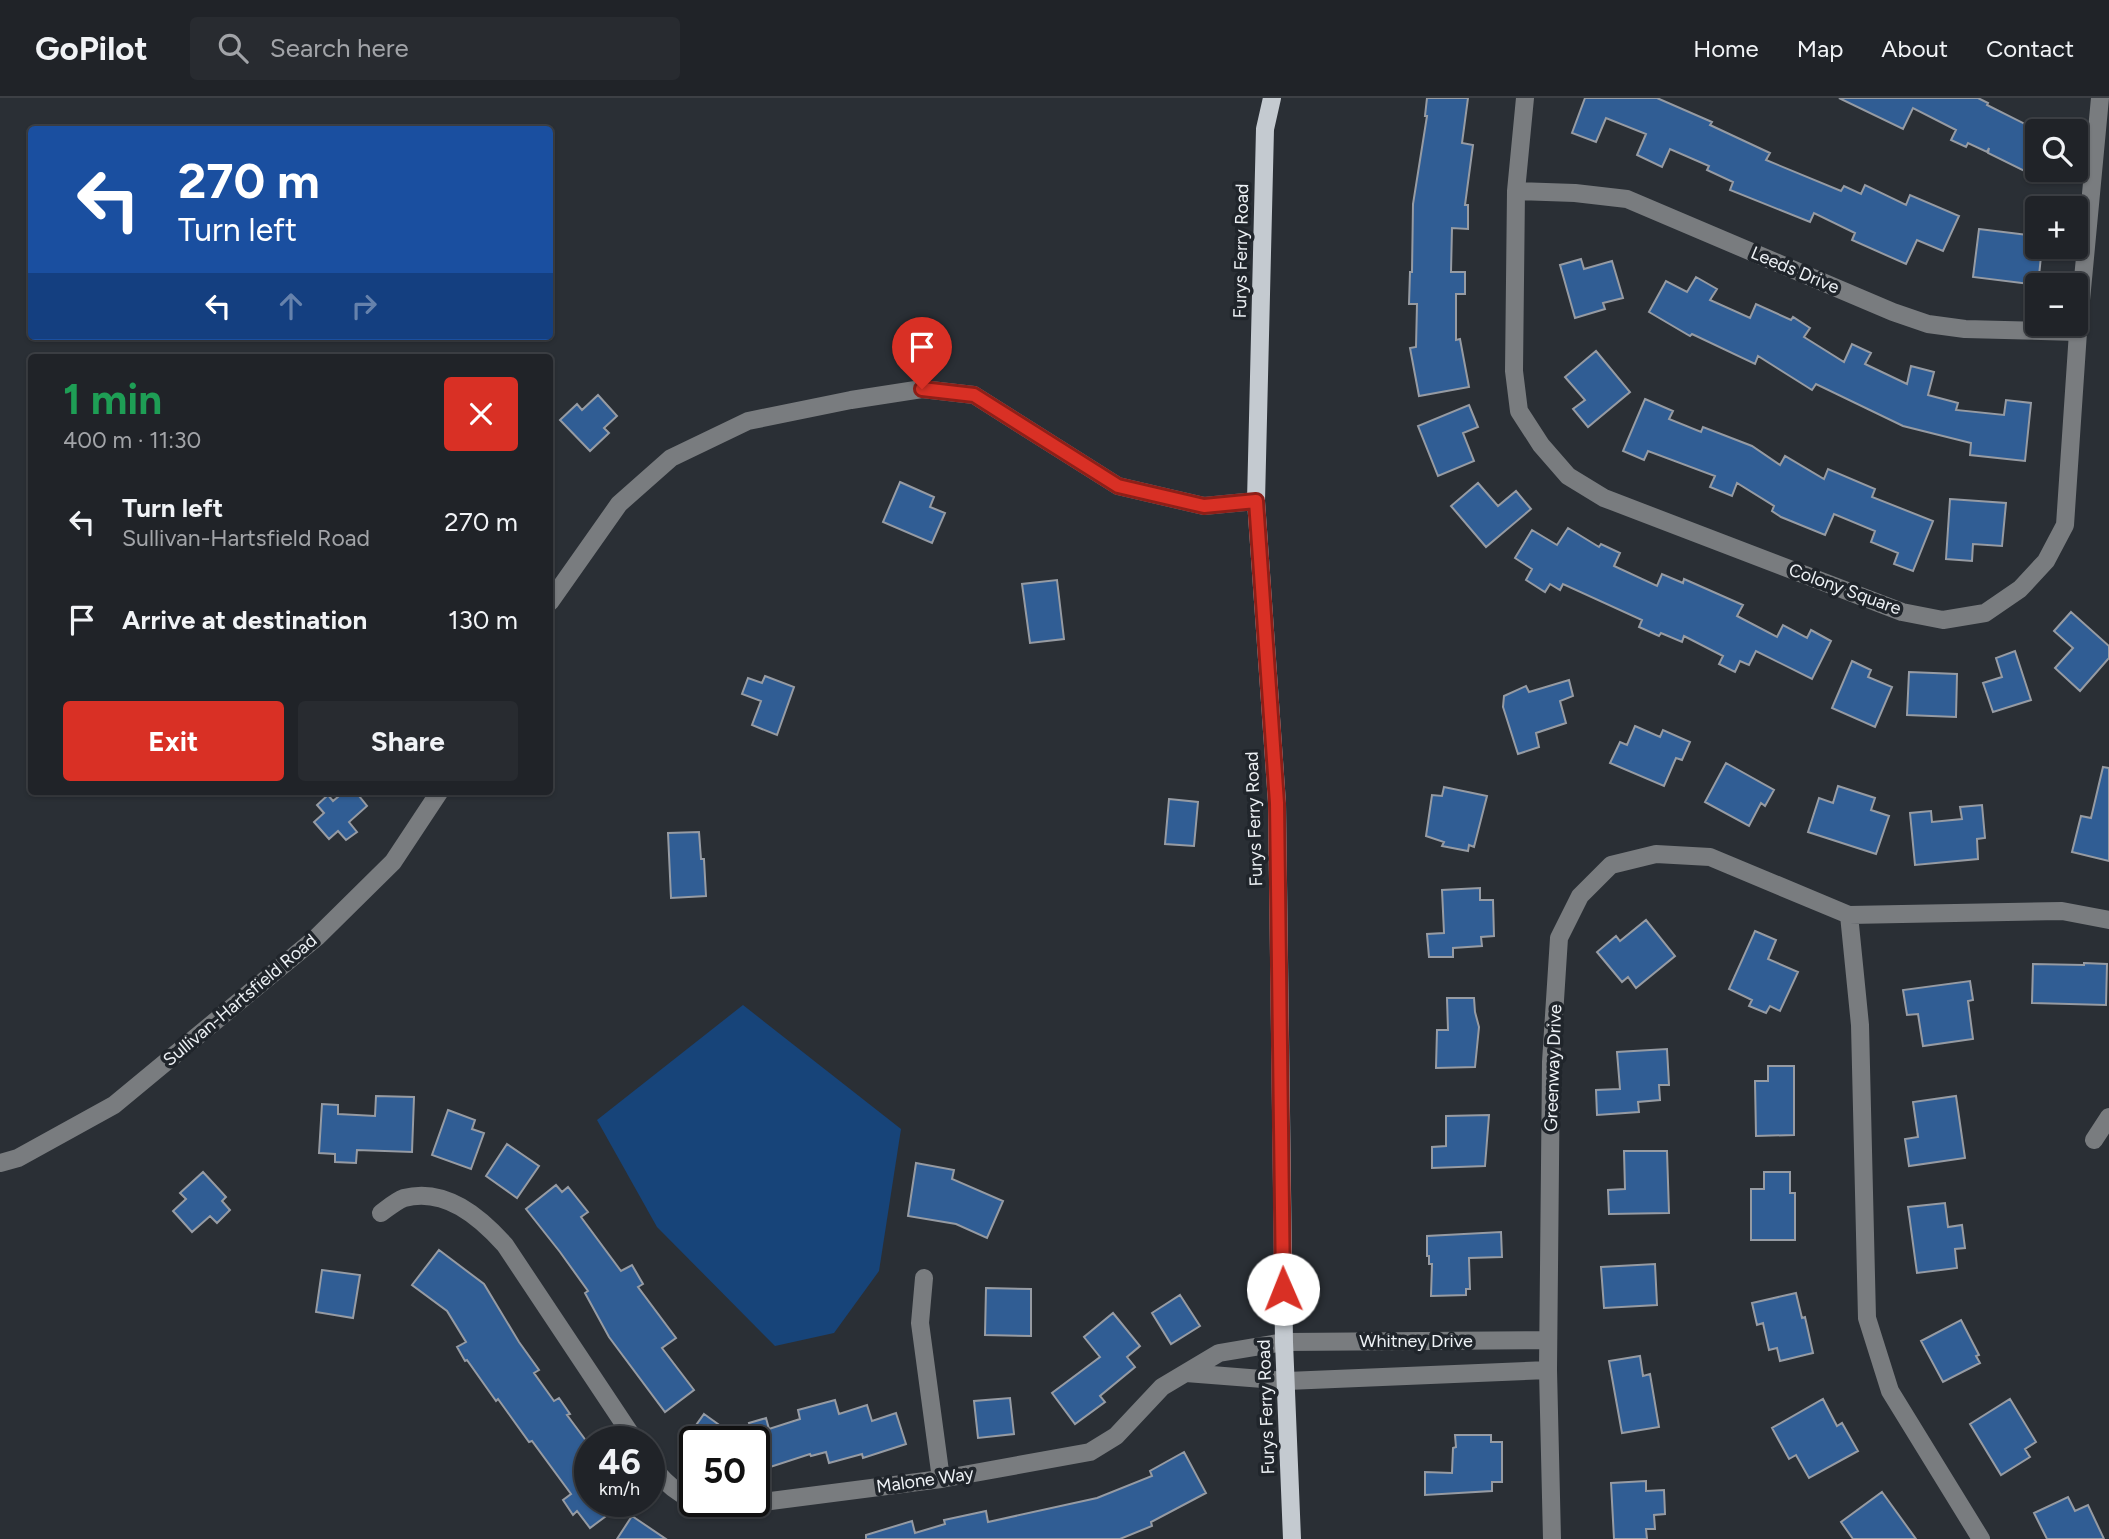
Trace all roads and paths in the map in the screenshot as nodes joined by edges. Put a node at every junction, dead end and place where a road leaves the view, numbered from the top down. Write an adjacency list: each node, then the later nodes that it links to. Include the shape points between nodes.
1 (1272, 98): 8 (main road, Furys Ferry Road, via 1265,129)
2 (1525, 98): 4 (street, Colony Square)
3 (2100, 98): 5 (street, Colony Square)
4 (1517, 191): 6 (street, Leeds Drive, via 1627,199 1928,324); 7 (street, Colony Square, via 1514,371 1519,411 1568,477 1604,498 1902,612 1943,620 1985,613 2020,589 2046,561 2065,525)
5 (2084, 273)
6 (2025, 331)
7 (2078, 336)
8 (1256, 501): 9 (street, via 1204,506 1118,486 974,395 922,389 748,421 671,458 619,504); 19 (main road, Furys Ferry Road, via 1277,803)
9 (553, 598)
10 (437, 795): 15 (street, Sullivan-Hartsfield Road, via 393,862 317,937 114,1105 18,1158)
11 (1849, 915): 12 (street, Greenway Drive, via 2062,911); 18 (street, Greenway Drive, via 1710,857 1656,854 1611,865 1580,896 1559,938 1551,1062); 28 (street, via 1860,1025 1867,1318 1890,1391)
12 (2109, 920)
13 (2109, 1117): 14 (street)
14 (2094, 1140)
15 (0, 1163)
16 (381, 1213): 23 (street, via 402,1199 433,1197 470,1212 489,1227)
17 (925, 1278): 24 (street, via 920,1323)
18 (1548, 1340): 19 (street, Whitney Drive); 20 (street, Greenway Drive)
19 (1284, 1342): 21 (street, Malone Way, via 1219,1353); 22 (main road, Furys Ferry Road)
20 (1548, 1370): 22 (street, Whitney Drive); 27 (street, Greenway Drive)
21 (1186, 1373): 22 (street); 24 (street, Malone Way, via 1162,1387 1116,1436 1090,1452)
22 (1287, 1381): 26 (main road, Furys Ferry Road)
23 (625, 1426)
24 (941, 1479): 25 (street, Malone Way, via 724,1507 692,1501)
25 (665, 1481)
26 (1292, 1539)
27 (1552, 1539)
28 (1981, 1539)

